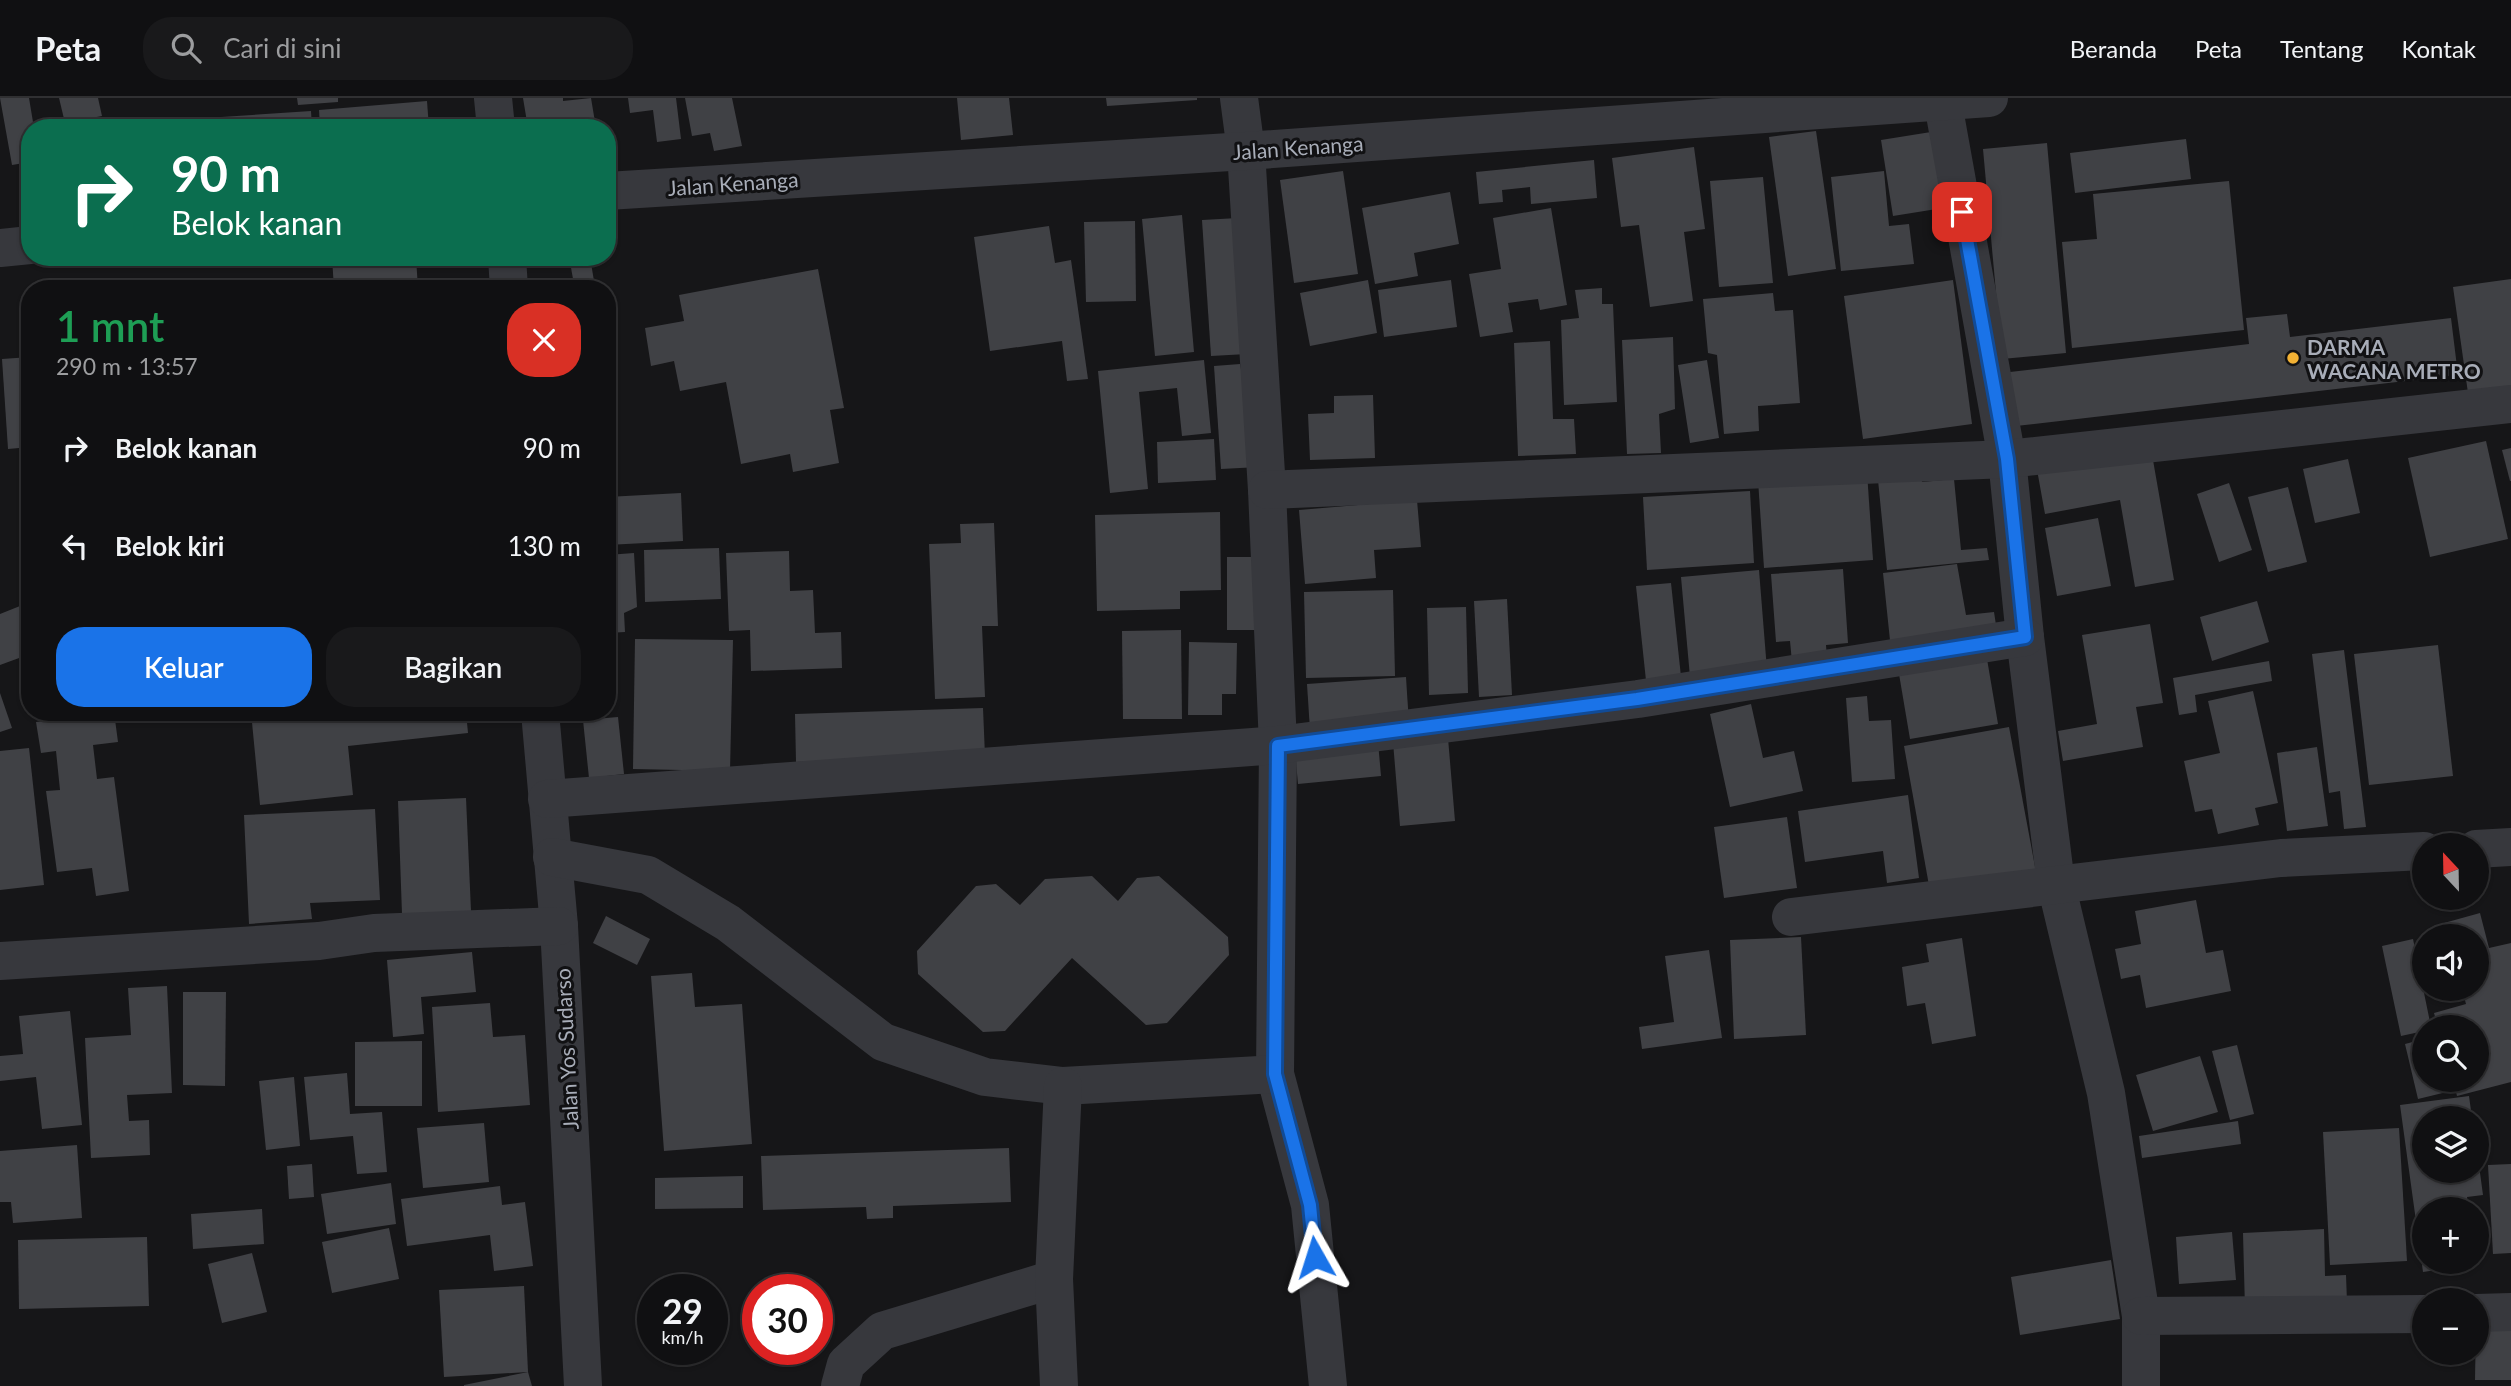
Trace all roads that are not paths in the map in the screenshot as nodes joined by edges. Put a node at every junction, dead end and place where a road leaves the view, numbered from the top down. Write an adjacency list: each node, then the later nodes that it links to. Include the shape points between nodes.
1 (493, 98): 5 (street)
2 (1239, 98): 6 (street)
3 (1989, 98): 4 (street, Jalan Kenanga)
4 (1942, 100): 6 (street, Jalan Kenanga); 11 (street)
5 (495, 119)
6 (1246, 151): 7 (street, Jalan Kenanga); 12 (street)
7 (616, 190)
8 (21, 246): 9 (street)
9 (0, 248)
10 (2511, 404): 11 (street)
11 (2007, 459): 12 (street); 13 (street)
12 (1267, 489): 15 (street)
13 (2025, 637): 15 (street, via 1637,699); 21 (street)
14 (541, 721): 16 (street, Jalan Yos Sudarso)
15 (1278, 746): 16 (street); 25 (street)
16 (547, 799): 20 (street, Jalan Yos Sudarso)
17 (2511, 847): 18 (street)
18 (2489, 848)
19 (2412, 852): 21 (street, via 2281,858)
20 (552, 857): 23 (street, Jalan Yos Sudarso); 26 (street, via 648,875 728,923 883,1042 985,1077)
21 (2056, 884): 22 (street); 31 (street, via 2106,1093)
22 (1791, 917)
23 (559, 926): 24 (street, via 374,933 319,942); 32 (street, Jalan Yos Sudarso)
24 (0, 961)
25 (1275, 1074): 26 (street); 35 (street, via 1310,1205)
26 (1063, 1086): 27 (street)
27 (1054, 1279): 33 (street, via 882,1331 846,1364); 34 (street)
28 (2511, 1312): 29 (street)
29 (2489, 1313)
30 (2412, 1314): 31 (street)
31 (2141, 1316): 36 (street)
32 (583, 1386)
33 (840, 1386)
34 (1059, 1386)
35 (1328, 1386)
36 (2141, 1386)

